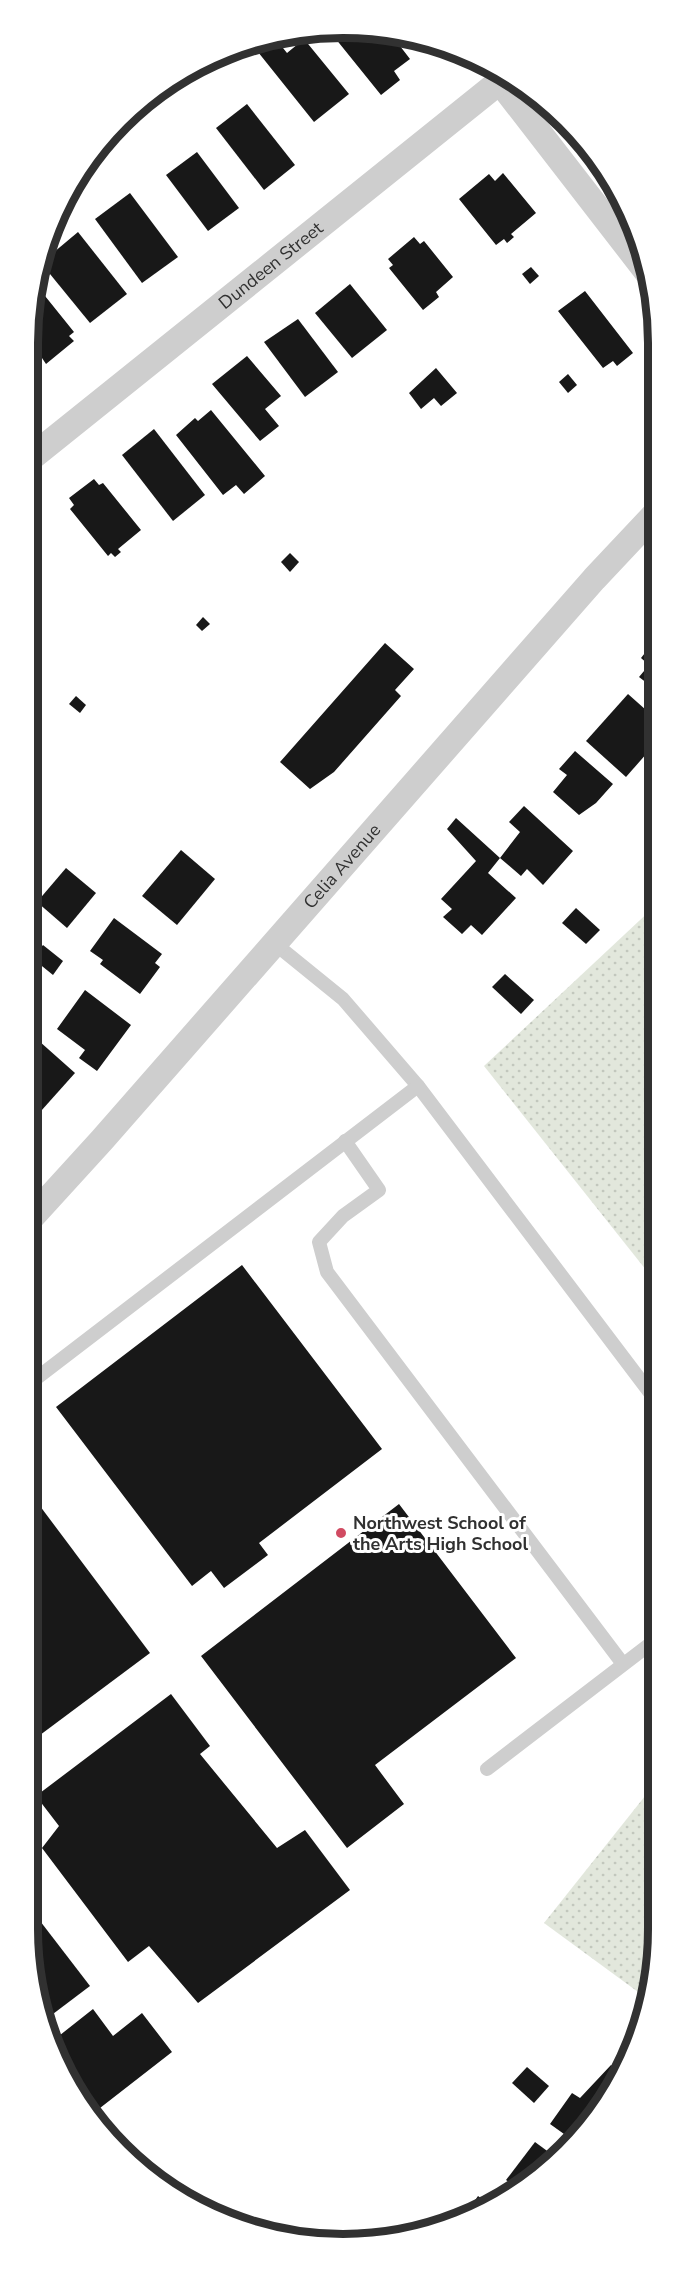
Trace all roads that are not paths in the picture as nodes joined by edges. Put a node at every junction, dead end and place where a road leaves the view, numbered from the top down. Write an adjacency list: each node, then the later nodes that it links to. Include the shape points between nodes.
1 (501, 81): 4 (street, Dundeen Street)
2 (510, 87): 3 (street)
3 (636, 257)
4 (38, 453)
5 (648, 522): 6 (street, Celia Avenue)
6 (274, 943): 7 (lane, via 343,999); 9 (street, Celia Avenue)
7 (418, 1086): 8 (lane); 11 (lane)
8 (345, 1141): 10 (lane); 13 (lane, via 379,1190 343,1216 319,1242 327,1272)
9 (38, 1210)
10 (38, 1377)
11 (648, 1390)
12 (648, 1645): 13 (lane)
13 (623, 1664): 14 (lane)
14 (487, 1769)

